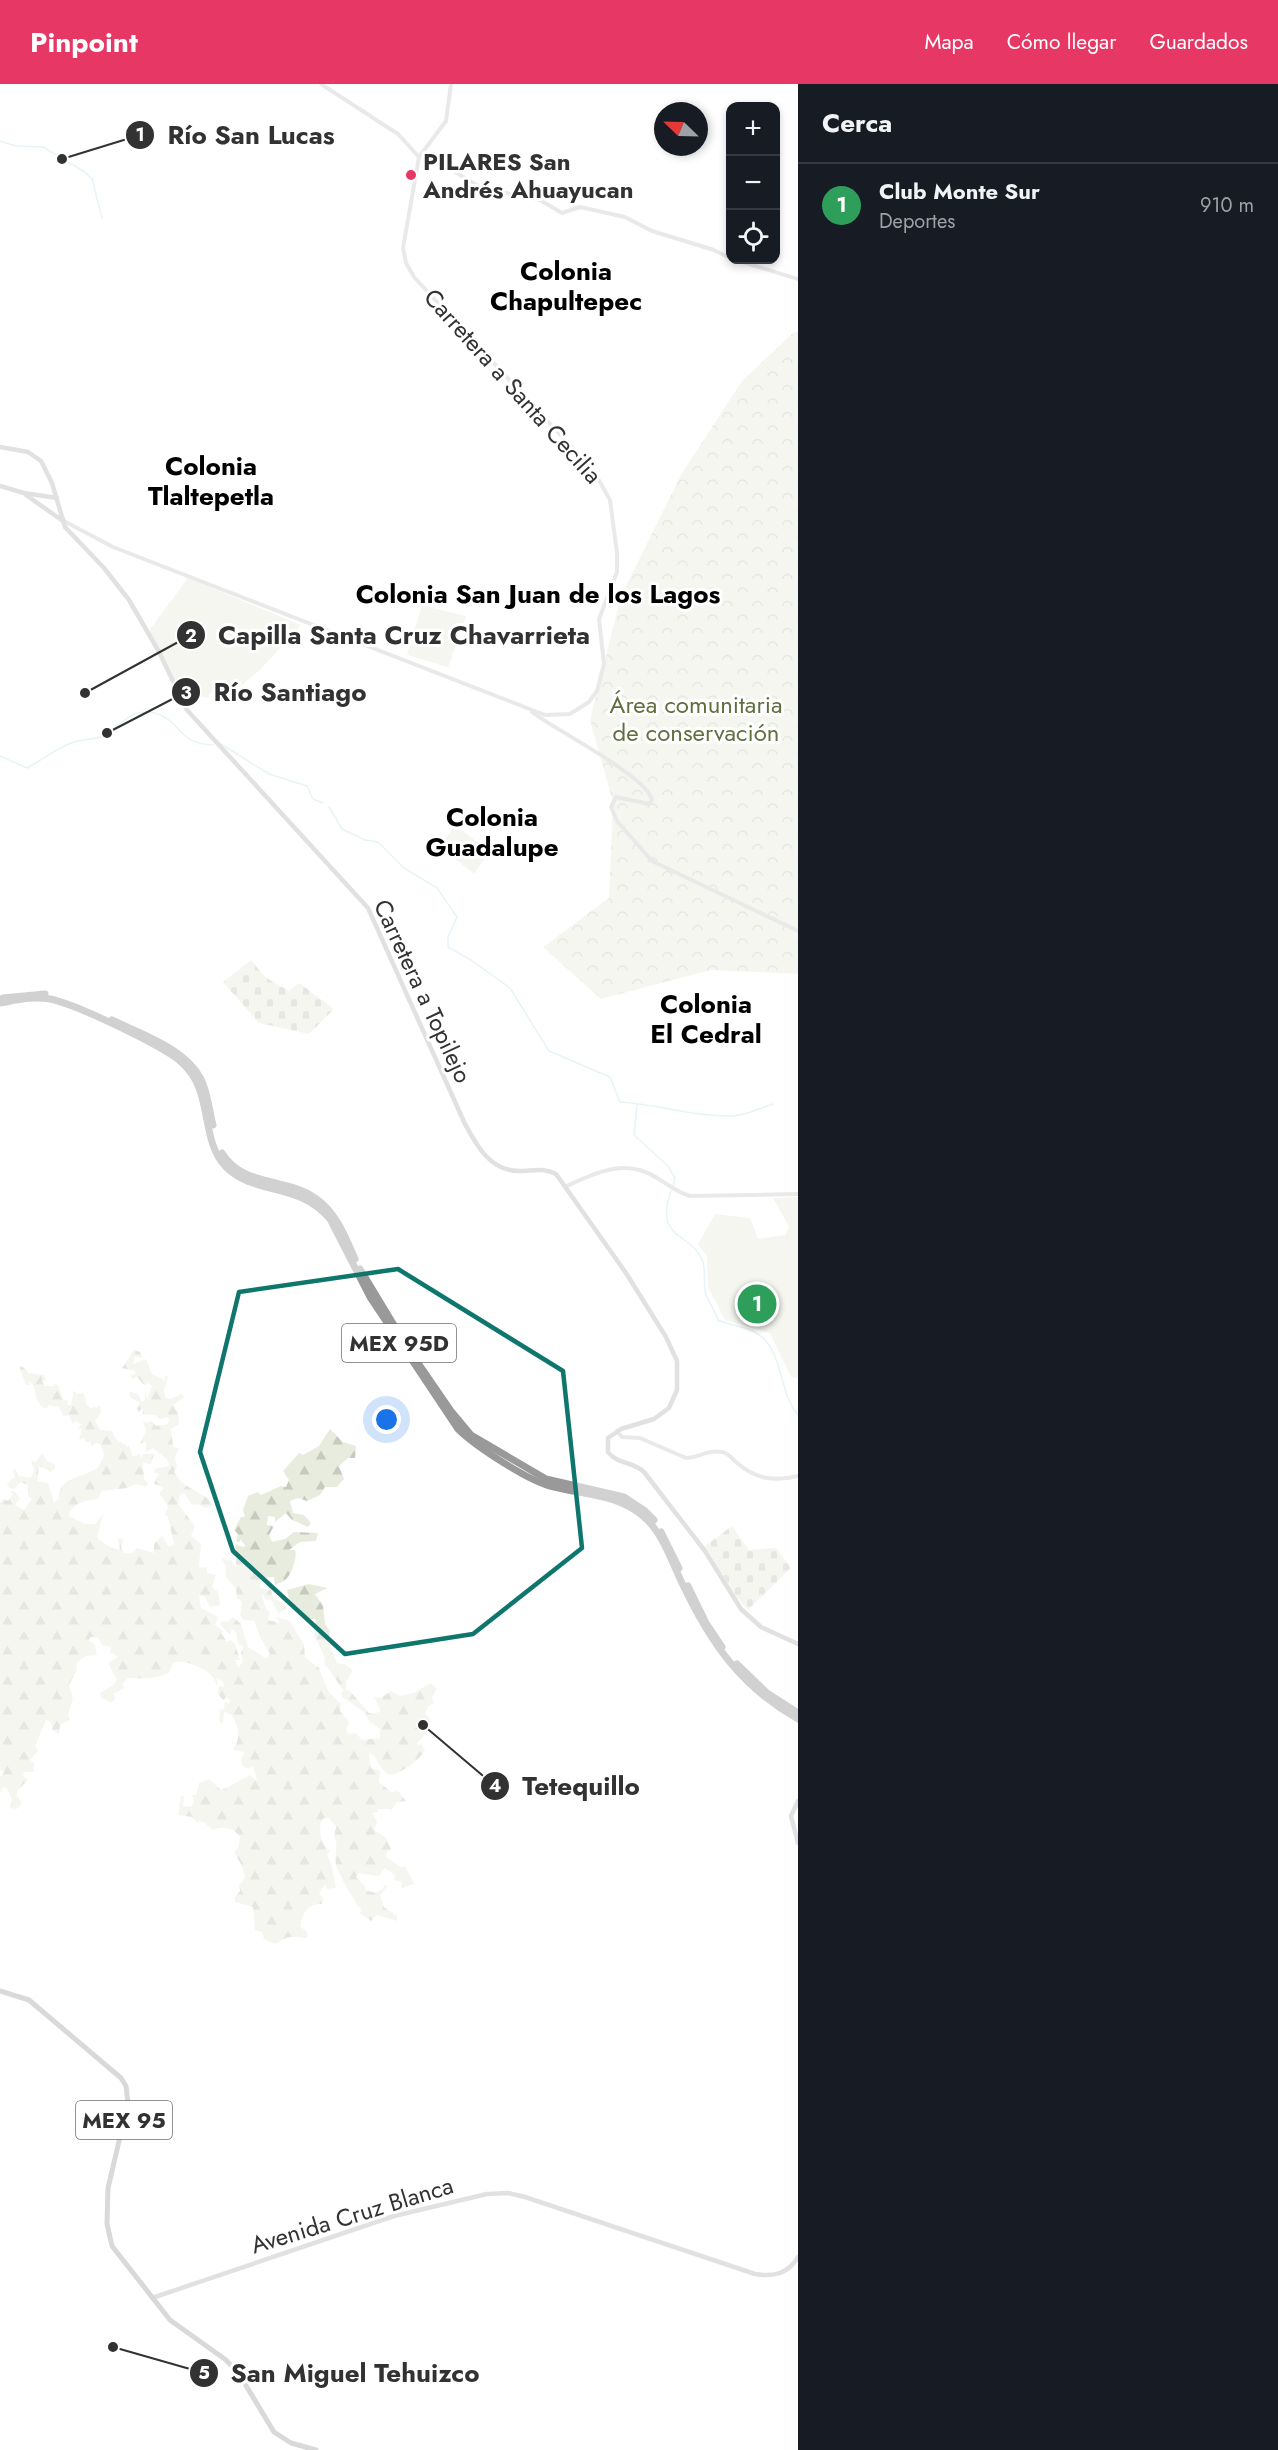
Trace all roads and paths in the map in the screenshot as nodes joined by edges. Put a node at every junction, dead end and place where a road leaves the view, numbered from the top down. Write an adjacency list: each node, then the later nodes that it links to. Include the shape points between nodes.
1 (321, 84): 4 (street, via 398,134)
2 (451, 84): 3 (street, Carretera a Santa Cecilia, via 446,121)
3 (423, 152): 4 (street, Carretera a Santa Cecilia); 5 (street, via 486,190 540,200 562,213 580,207 625,217 652,231)
4 (419, 157): 13 (street, Carretera a Santa Cecilia, via 403,248 409,270 593,470 610,500 617,572 599,619 604,664 597,691 589,702 570,714 552,716)
5 (726, 257)
6 (749, 264): 7 (street)
7 (798, 279)
8 (0, 447): 11 (main road, via 38,457)
9 (0, 486): 10 (main road)
10 (24, 494): 11 (main road); 12 (main road)
11 (57, 498): 12 (main road)
12 (63, 521): 13 (street, via 113,547); 16 (main road, Carretera a Topilejo, via 129,600 187,710 368,908 480,1150 506,1169 552,1171)
13 (530, 710): 14 (street, via 622,770 650,794 649,804 616,797 610,807 652,861)
14 (798, 931)
15 (0, 1000): 21 (highway, MEX 95D, via 33,993 67,1000 186,1060 202,1081 215,1137 225,1158 246,1175 313,1196 330,1211 372,1291 462,1427 540,1477 618,1495 645,1510 662,1533 720,1644 746,1674); 22 (highway, MEX 95D, via 54,1000 178,1059 199,1088 212,1143 223,1163 245,1180 303,1197 324,1212 370,1297 458,1429 474,1444 543,1484 613,1498 645,1518 657,1533 711,1640 747,1682)
16 (567, 1186): 17 (street, via 622,1167 652,1175 671,1189 697,1196); 18 (main road, Carretera a Topilejo, via 645,1302 677,1361 678,1384 669,1408 654,1419)
17 (798, 1194)
18 (616, 1431): 19 (street, via 622,1437 640,1438 686,1458 722,1452 747,1472 763,1478); 20 (main road, Carretera a Topilejo, via 608,1438 610,1455 645,1472 741,1608 761,1627)
19 (798, 1476)
20 (798, 1644)
21 (798, 1713)
22 (798, 1719)
23 (798, 1801): 24 (main road, via 791,1816)
24 (798, 1843)
25 (0, 1991): 27 (main road, MEX 95, via 29,2000 124,2082 128,2103 110,2173 107,2232 115,2250)
26 (798, 2257): 27 (main road, Avenida Cruz Blanca, via 786,2271 772,2276 755,2274 534,2200 501,2193 394,2216)
27 (152, 2298): 28 (main road, MEX 95, via 179,2329 233,2367)
28 (262, 2414): 29 (main road); 30 (main road, MEX 95, via 282,2439)
29 (271, 2416)
30 (316, 2450)

